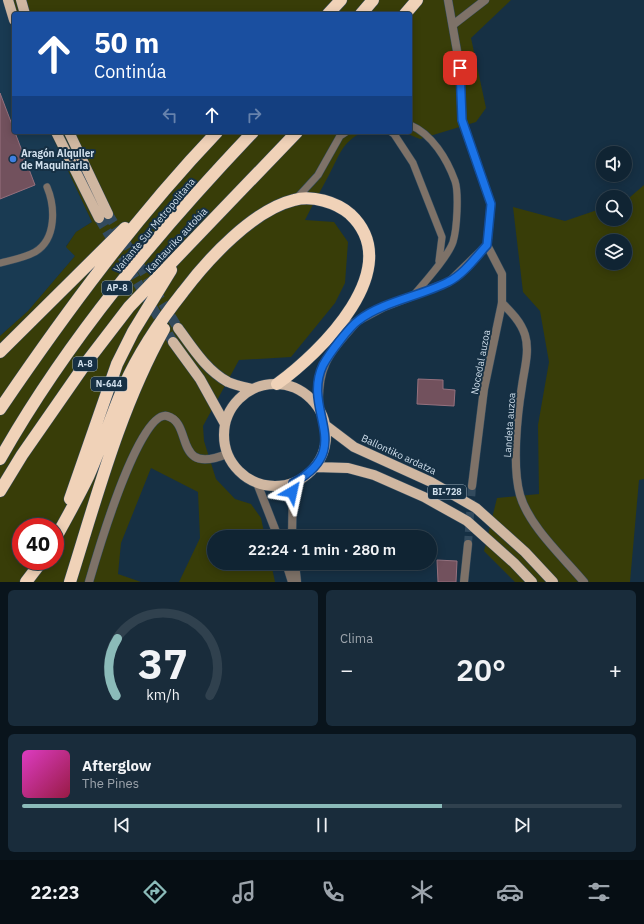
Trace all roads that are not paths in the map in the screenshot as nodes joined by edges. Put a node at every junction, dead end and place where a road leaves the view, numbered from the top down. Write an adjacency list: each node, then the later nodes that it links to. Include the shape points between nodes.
1 (8, 0): 12 (main road)
2 (21, 0): 8 (main road)
3 (341, 0): 9 (highway)
4 (373, 0): 10 (highway)
5 (417, 0): 11 (highway)
6 (448, 0): 13 (street)
7 (485, 0): 13 (street)
8 (24, 12)
9 (330, 12)
10 (363, 12)
11 (407, 12)
12 (12, 13)
13 (454, 24): 25 (street, via 460,68 462,120 491,204)
14 (412, 126): 29 (lane, via 420,129 440,150 456,182 457,220 453,243)
15 (57, 134): 16 (main road, via 104,216)
16 (70, 134)
17 (216, 134): 23 (highway)
18 (251, 134): 44 (highway, Variante Sur Metropolitana / AP-8, via 166,227 69,350)
19 (295, 134): 26 (highway, Kantauriko autobia / A-8)
20 (343, 134): 24 (lane, via 318,175)
21 (394, 134): 29 (lane, via 412,164 442,237)
22 (47, 186): 27 (lane, via 51,196 53,219 48,238 37,251 22,258)
23 (156, 198): 36 (highway); 39 (highway, via 49,337)
24 (296, 199): 28 (highway, via 269,210 253,221); 34 (highway, via 321,200 347,212 363,231 368,248 368,266 357,299)
25 (487, 245): 30 (street, via 449,282); 31 (street, Nocedal auzoa, via 502,274)
26 (184, 248): 49 (highway, Kantauriko autobia / A-8, via 129,307 86,363); 50 (highway, N-644, via 133,332 117,364)
27 (0, 263)
28 (207, 264): 51 (highway, via 183,291 145,344 124,386 88,478); 59 (highway, via 152,350 125,413)
29 (437, 266): 30 (lane)
30 (413, 296): 32 (street)
31 (502, 304): 48 (street, Nocedal auzoa, via 484,389); 66 (street, Landeta auzoa, via 515,316 525,335 527,358 516,459 520,493 526,511)
32 (358, 320): 34 (street); 40 (street, via 323,366 318,389)
33 (178, 328): 38 (main road, via 198,356 212,370 229,382)
34 (329, 336): 37 (highway, via 300,367)
35 (173, 342): 41 (main road, via 200,379)
36 (0, 352)
37 (277, 384): 38 (main road); 40 (main road, via 298,390 308,396)
38 (252, 389): 41 (main road, via 230,410)
39 (0, 409)
40 (319, 409): 42 (main road)
41 (225, 424): 43 (main road, via 224,440)
42 (325, 425): 45 (main road, via 326,439); 65 (main road, Ballontiko ardatza / BI-728, via 354,447 431,482 476,508 525,552)
43 (228, 454): 46 (main road, via 239,472); 60 (street, via 212,460 202,460 188,450 175,421 168,416 156,419 143,436 109,514)
44 (0, 460)
45 (315, 467): 47 (main road); 64 (main road, BI-728, via 348,468 374,475 424,496 467,521)
46 (257, 483): 47 (main road, via 269,486); 52 (street)
47 (293, 483): 53 (street)
48 (472, 486)
49 (0, 491)
50 (63, 518)
51 (64, 522)
52 (275, 530)
53 (292, 530)
54 (468, 544): 63 (street)
55 (35, 570): 58 (highway)
56 (288, 570): 61 (street)
57 (296, 570): 62 (street)
58 (26, 582)
59 (70, 582)
60 (89, 582)
61 (292, 582)
62 (297, 582)
63 (464, 582)
64 (532, 582)
65 (553, 582)
66 (584, 582)

